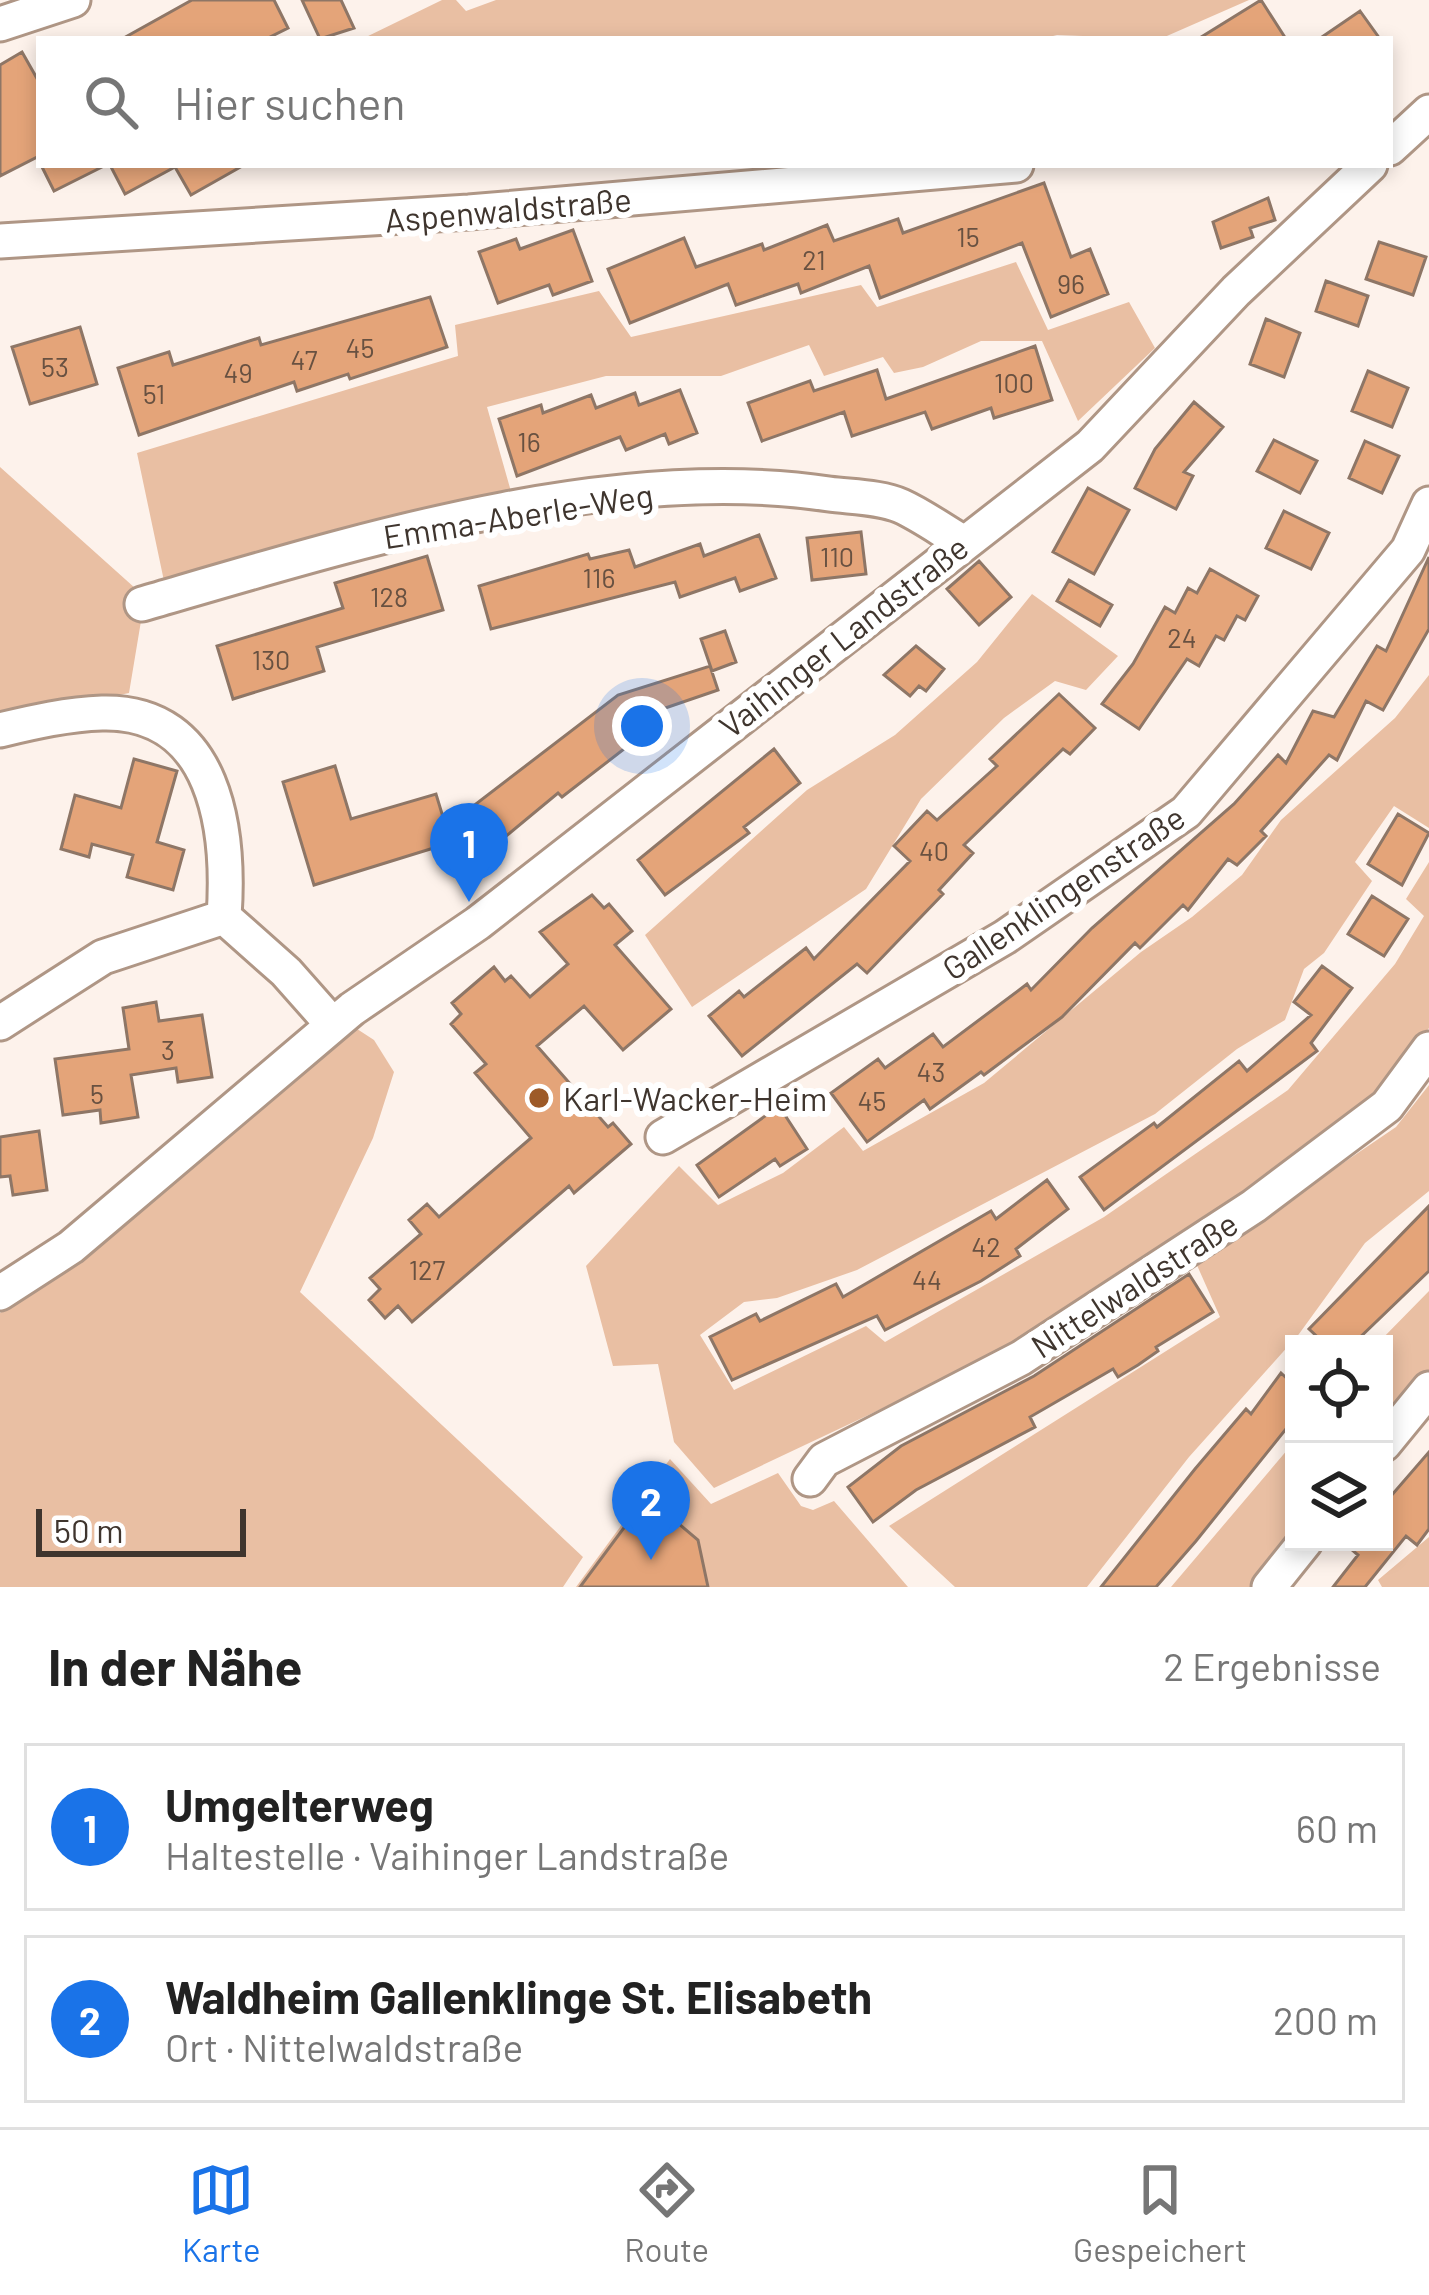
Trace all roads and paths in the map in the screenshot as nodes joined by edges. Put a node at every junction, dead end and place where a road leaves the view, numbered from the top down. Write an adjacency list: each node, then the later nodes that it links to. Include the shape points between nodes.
1 (74, 0): 2 (street)
2 (0, 24)
3 (1429, 112): 4 (street)
4 (1393, 145)
5 (981, 168): 7 (street, Aspenwaldstraße, via 398,218)
6 (1367, 168): 9 (street, Vaihinger Landstraße, via 1090,446)
7 (0, 242)
8 (1429, 504): 16 (street, Gallenklingenstraße, via 1408,550 1186,812 1005,937)
9 (964, 543): 10 (street, Emma-Aberle-Weg, via 898,505 786,487 636,492 470,517); 14 (street, Vaihinger Landstraße, via 478,922)
10 (142, 604)
11 (0, 730): 12 (street, via 106,712 153,722 192,752 217,797 227,846)
12 (224, 917): 13 (street, via 103,957); 14 (street)
13 (0, 1023)
14 (332, 1024): 17 (street, Vaihinger Landstraße, via 71,1247)
15 (1429, 1049): 20 (street, Nittelwaldstraße, via 1387,1106 1255,1206 1022,1358 824,1460)
16 (664, 1138)
17 (0, 1293)
18 (1429, 1389): 19 (street)
19 (1385, 1443)
20 (810, 1478)
21 (1298, 1551): 22 (street)
22 (1269, 1587)

